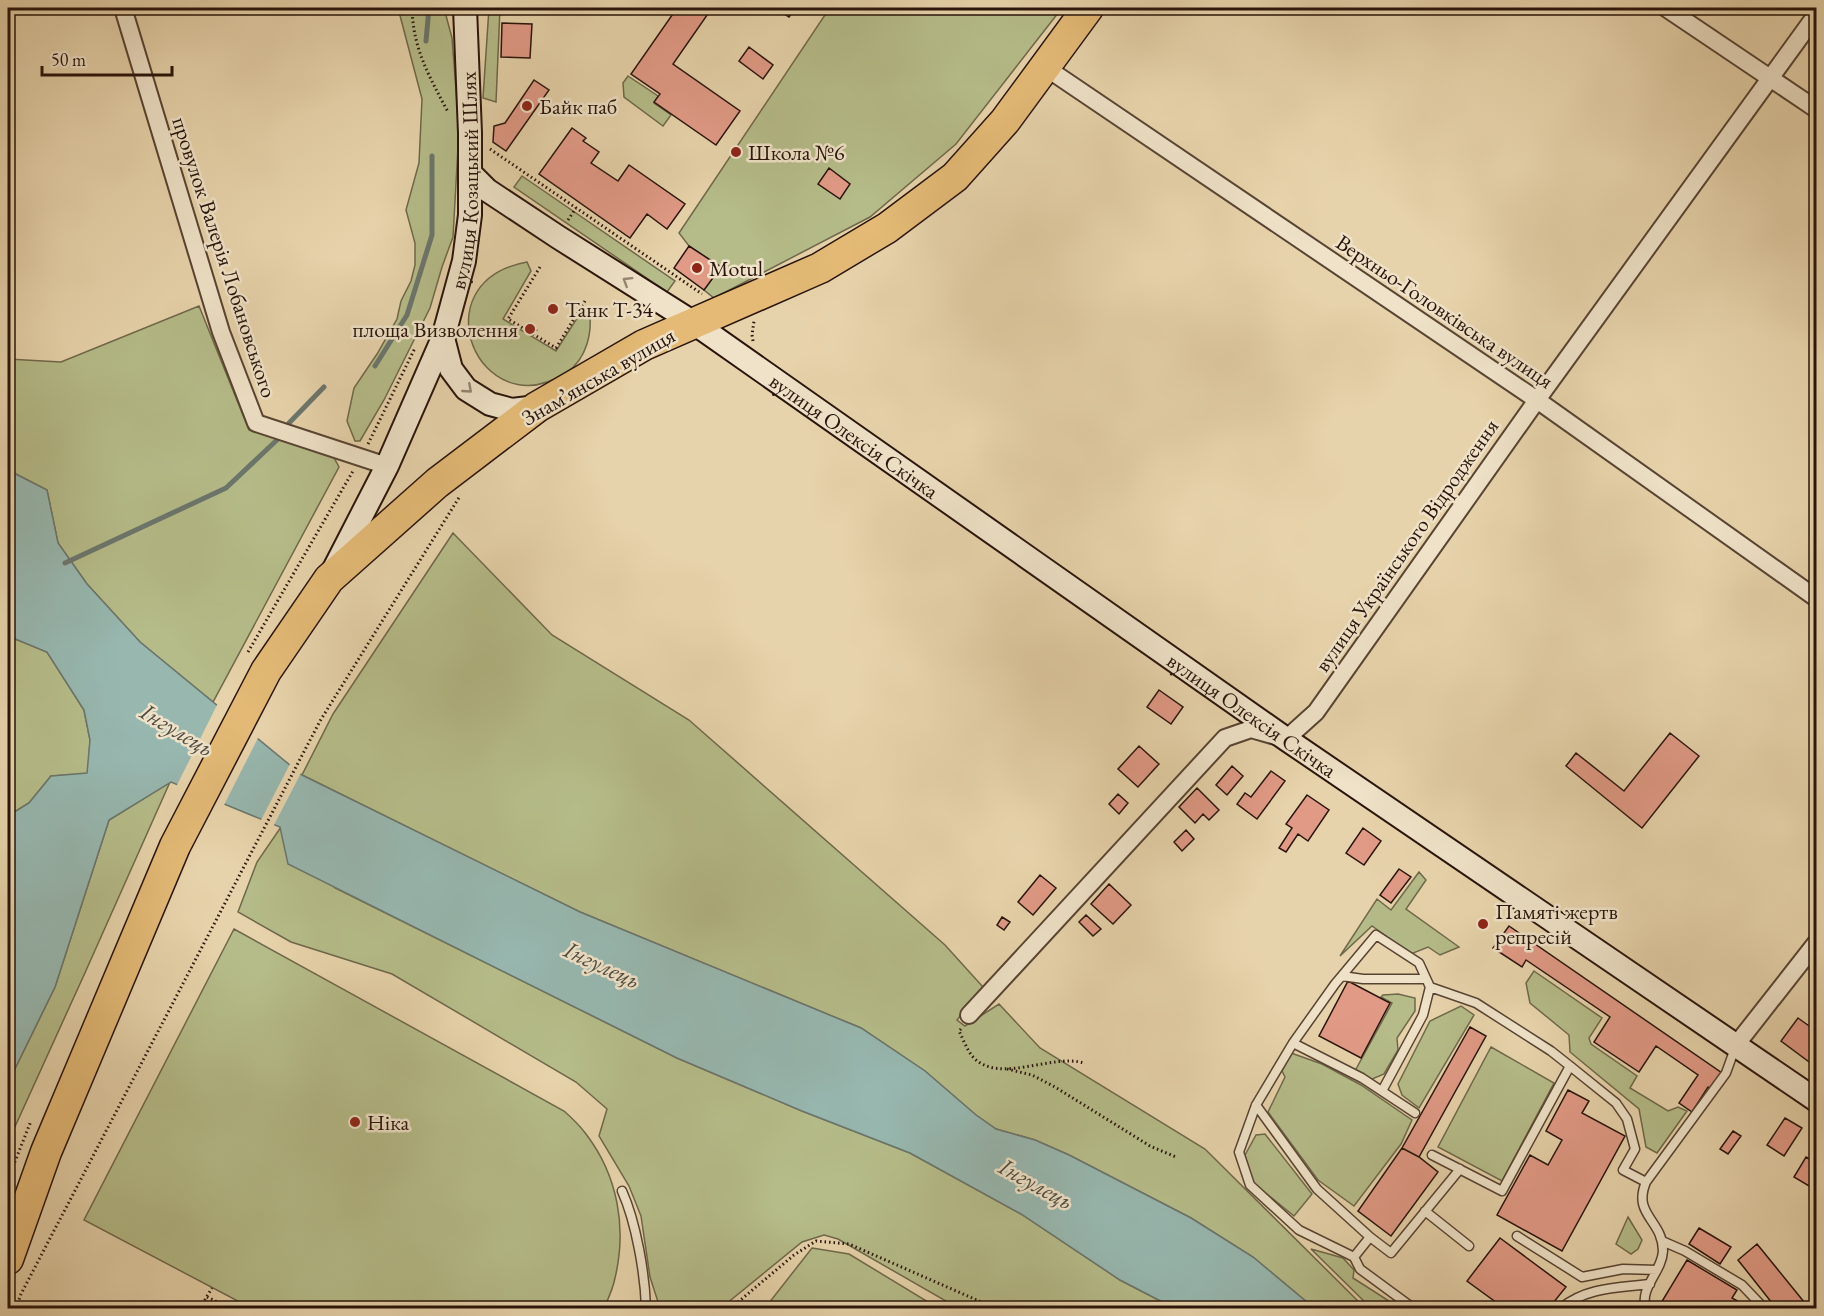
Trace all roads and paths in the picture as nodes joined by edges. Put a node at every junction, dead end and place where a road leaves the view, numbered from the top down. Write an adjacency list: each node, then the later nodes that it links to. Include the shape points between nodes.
1 (123, 8): 27 (street, провулок Валерія Лобановського, via 221,332 256,423)
2 (412, 8): 10 (path, via 412,29 424,66)
3 (1088, 8): 7 (highway, Знамʼянська вулиця)
4 (1666, 8): 8 (street)
5 (462, 13): 12 (street, вулиця Козацький Шлях)
6 (1816, 15): 8 (street, вулиця Українського Відродження)
7 (1045, 67): 19 (highway, Знамʼянська вулиця, via 1005,121 955,177 887,228 820,268); 25 (street, Верхньо-Головківська вулиця)
8 (1772, 79): 9 (street); 25 (street, вулиця Українського Відродження)
9 (1816, 109)
10 (449, 114)
11 (487, 147): 13 (path)
12 (470, 173): 19 (street, вулиця Олексія Скічка, one-way to 12, via 487,190); 22 (street, вулиця Козацький Шлях, via 464,261)
13 (576, 208): 14 (path); 16 (path)
14 (566, 224)
15 (540, 267): 21 (path, via 508,319)
16 (704, 295)
17 (585, 301): 21 (path, via 556,348)
18 (756, 316): 24 (path, via 752,335)
19 (694, 323): 26 (highway, Знамʼянська вулиця, via 644,345); 33 (street, вулиця Олексія Скічка)
20 (537, 327): 21 (path)
21 (533, 334)
22 (443, 338): 26 (street, one-way to 26, via 452,369 466,389 490,404 512,410); 28 (street, вулиця Козацький Шлях)
23 (416, 346): 27 (path)
24 (755, 346)
25 (1537, 400): 31 (street, Верхньо-Головківська вулиця); 33 (street, вулиця Українського Відродження, via 1316,712)
26 (537, 406): 30 (highway, Знамʼянська вулиця, via 436,483)
27 (361, 457): 28 (street, провулок Валерія Лобановського); 32 (path)
28 (387, 466): 30 (street, вулиця Козацький Шлях)
29 (465, 487): 63 (path, via 320,721)
30 (329, 579): 32 (highway, Знамʼянська вулиця)
31 (1816, 598)
32 (255, 665): 58 (highway, Знамʼянська вулиця, via 46,1152)
33 (1286, 739): 37 (street, via 1251,729 1225,738); 39 (street, вулиця Олексія Скічка)
34 (1816, 943): 39 (street)
35 (1342, 976): 36 (lane); 36 (lane, via 1376,935 1419,963); 38 (lane)
36 (1428, 983): 41 (lane, via 1476,1004); 43 (lane, via 1423,1015)
37 (969, 1014): 42 (path, via 959,1031 973,1056 983,1064)
38 (1293, 1043): 43 (lane); 45 (lane)
39 (1736, 1045): 44 (street, вулиця Олексія Скічка); 50 (lane, via 1726,1073)
40 (1084, 1063): 42 (path, via 1073,1060)
41 (1570, 1066): 49 (lane, via 1502,1191); 50 (lane, via 1616,1102 1627,1119 1635,1149 1623,1170)
42 (1007, 1069): 48 (path, via 1032,1074 1150,1146)
43 (1382, 1091): 46 (lane)
44 (1816, 1100)
45 (1256, 1105): 54 (lane, via 1317,1189); 57 (lane, via 1239,1152 1250,1185 1299,1230)
46 (1415, 1113)
47 (1432, 1155): 49 (lane)
48 (1176, 1157)
49 (1460, 1169): 52 (lane)
50 (1646, 1182): 55 (lane, via 1642,1204)
51 (622, 1191): 66 (lane, via 631,1211)
52 (1425, 1211): 54 (lane, via 1391,1253); 56 (lane)
53 (1517, 1236): 59 (lane, via 1582,1277 1623,1269)
54 (1370, 1238): 57 (lane)
55 (1662, 1241): 59 (lane, via 1663,1254); 72 (lane, via 1742,1285)
56 (1469, 1246)
57 (1354, 1257): 69 (lane, via 1360,1269)
58 (8, 1259)
59 (1657, 1270): 60 (lane)
60 (1650, 1284): 70 (lane, via 1595,1291 1574,1298); 71 (lane, via 1645,1293)
61 (212, 1288): 62 (path)
62 (207, 1297): 64 (path); 65 (path)
63 (16, 1308)
64 (200, 1308)
65 (230, 1308)
66 (646, 1308)
67 (730, 1308): 68 (path, via 816,1241 849,1244)
68 (995, 1308)
69 (1413, 1308)
70 (1561, 1308)
71 (1646, 1308)
72 (1764, 1308)

